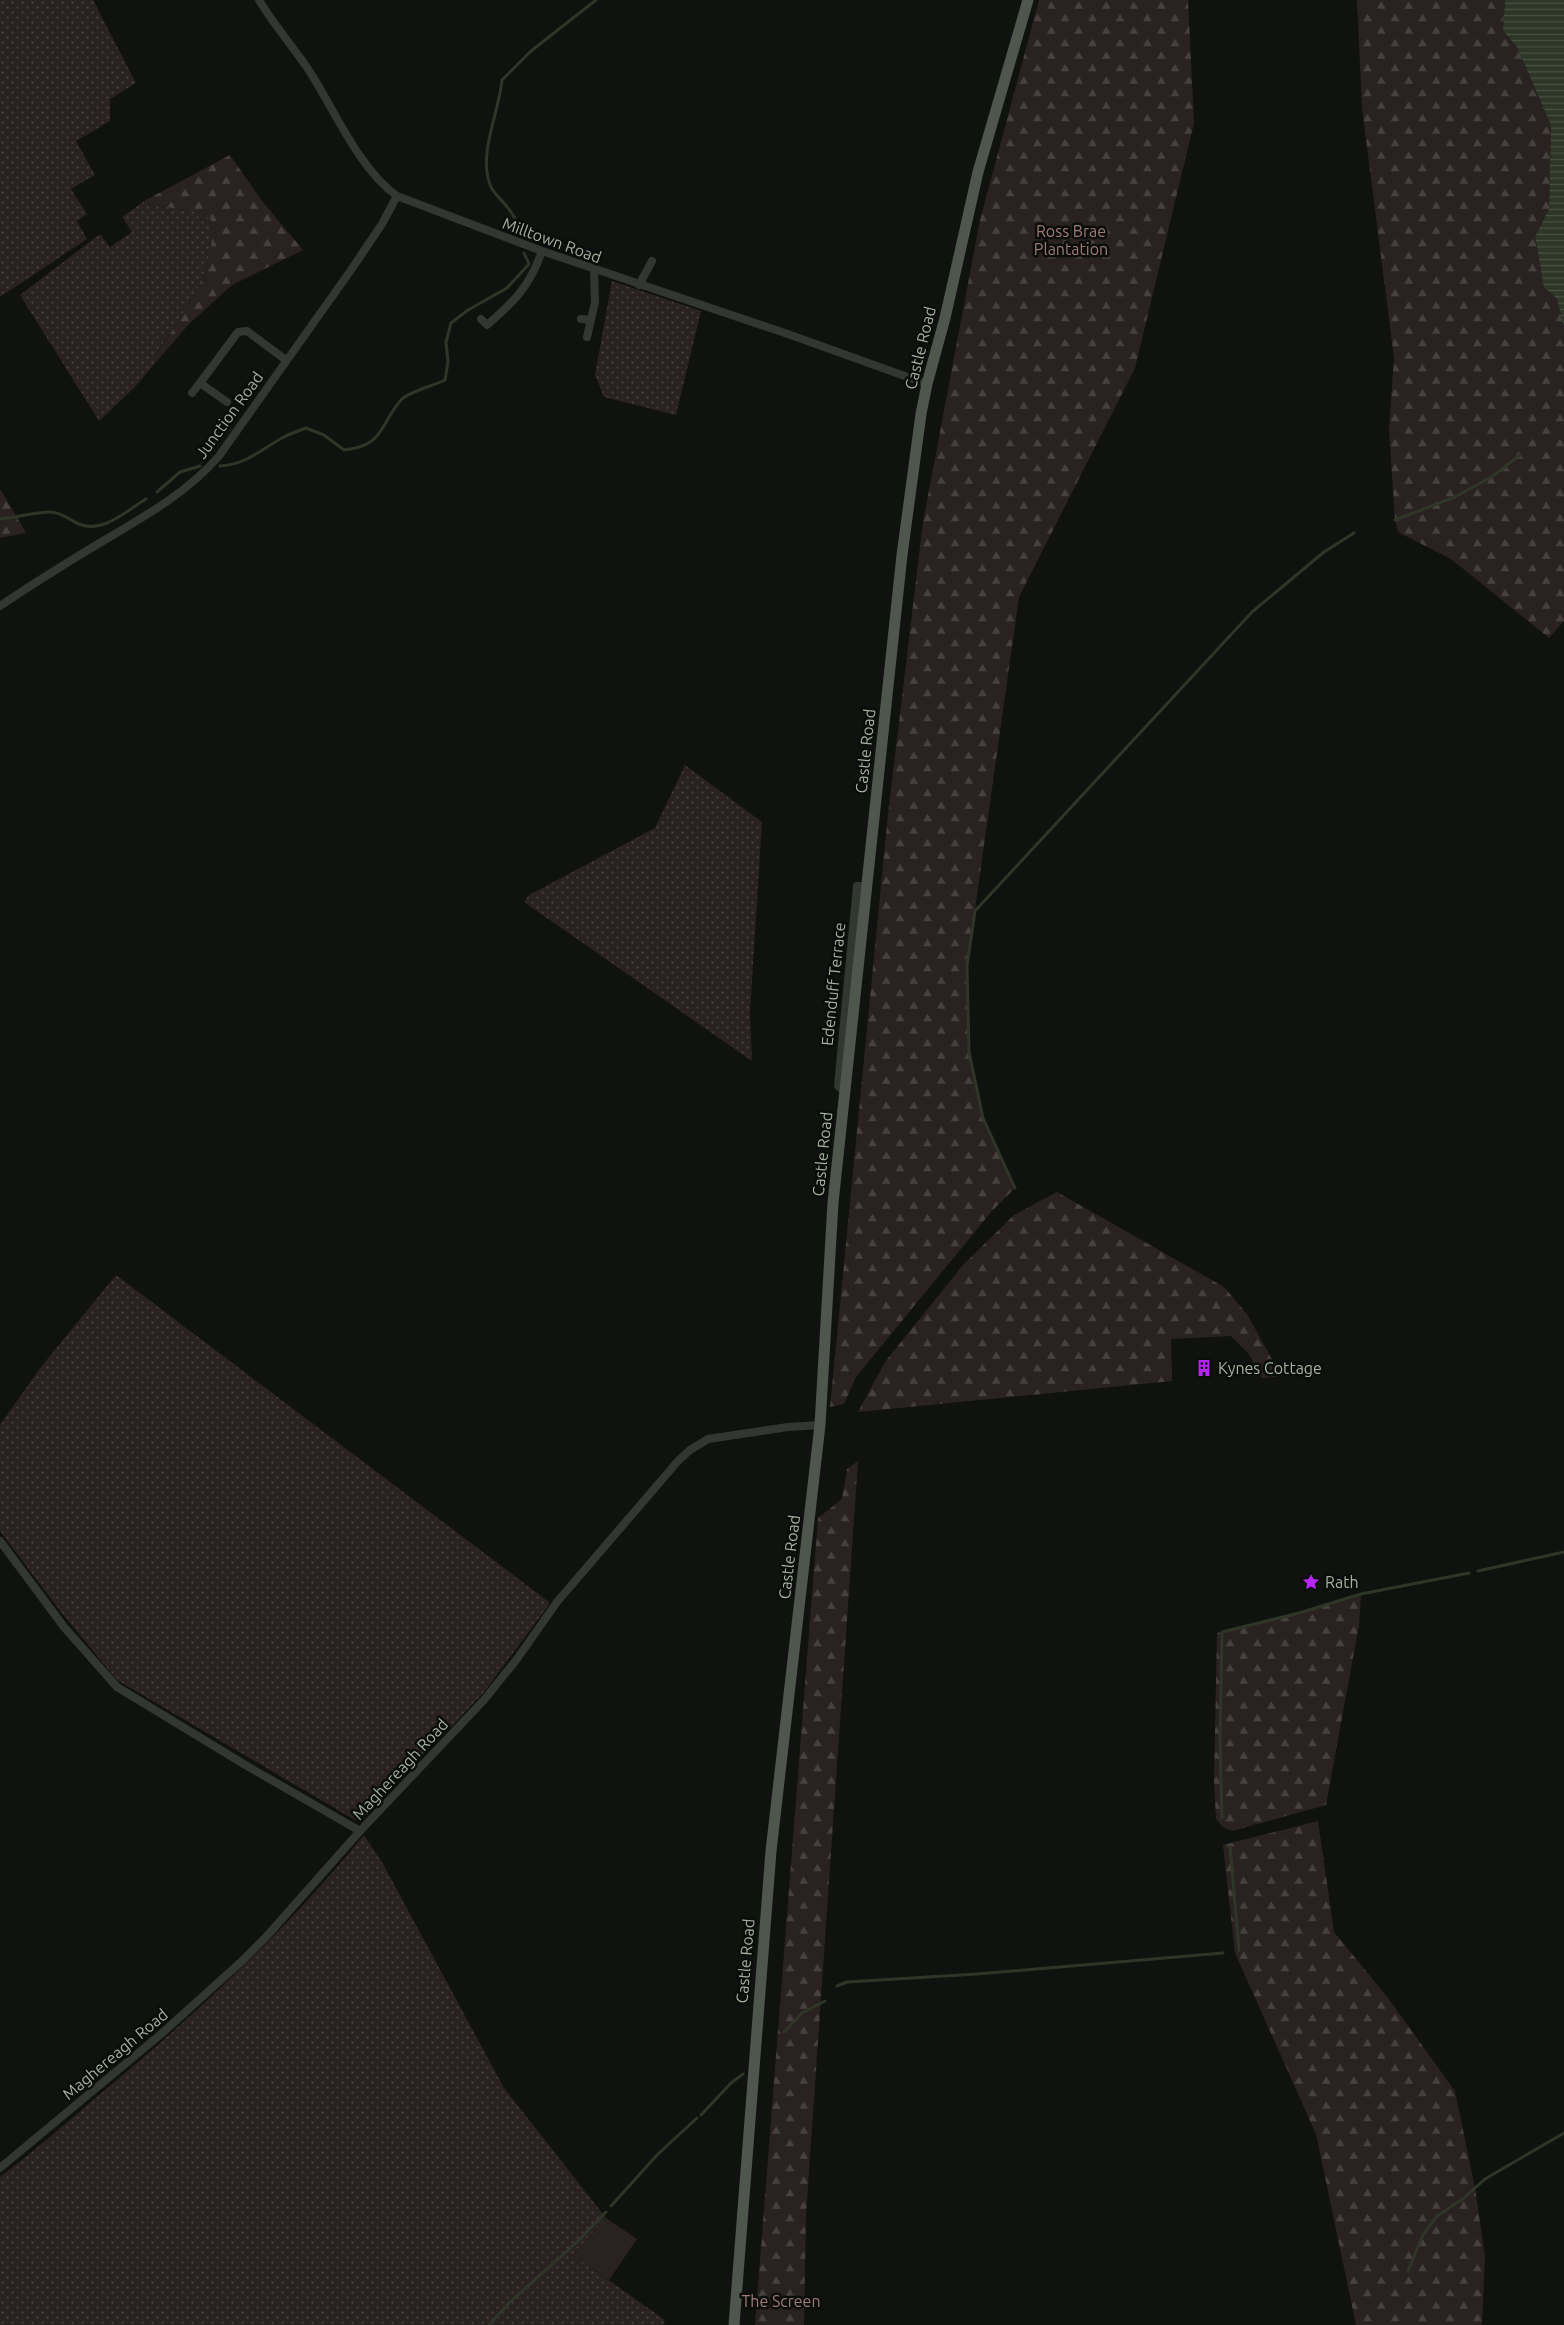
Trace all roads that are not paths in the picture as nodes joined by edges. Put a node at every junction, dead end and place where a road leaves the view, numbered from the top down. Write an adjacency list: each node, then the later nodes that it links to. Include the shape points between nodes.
1 (259, 0): 3 (street, Milltown Road, via 300,57 368,167)
2 (1028, 0): 14 (main road, Castle Road, via 978,172)
3 (397, 196): 4 (street, Milltown Road); 12 (street, Junction Road, via 351,270)
4 (542, 252): 6 (street, Milltown Road); 8 (street, via 535,271 521,292 487,325)
5 (652, 261): 7 (street)
6 (594, 269): 7 (street, Milltown Road); 10 (street, via 595,302)
7 (639, 285): 14 (street, Milltown Road)
8 (481, 319)
9 (581, 319): 10 (street)
10 (591, 320): 11 (street)
11 (586, 337)
12 (286, 360): 13 (street, via 242,330 235,334); 17 (street, Junction Road, via 202,476 179,494)
13 (200, 383): 15 (street); 16 (street)
14 (927, 384): 18 (main road, Castle Road, via 902,555 866,886 849,1008)
15 (192, 393)
16 (227, 402)
17 (0, 606)
18 (820, 1425): 20 (street, Maghereagh Road, via 708,1439 690,1450 558,1602 484,1700); 22 (main road, Castle Road, via 771,1852)
19 (0, 1541): 20 (street, via 64,1627 117,1687)
20 (360, 1831): 21 (street, Maghereagh Road, via 242,1961 160,2035)
21 (0, 2168)
22 (734, 2325)

